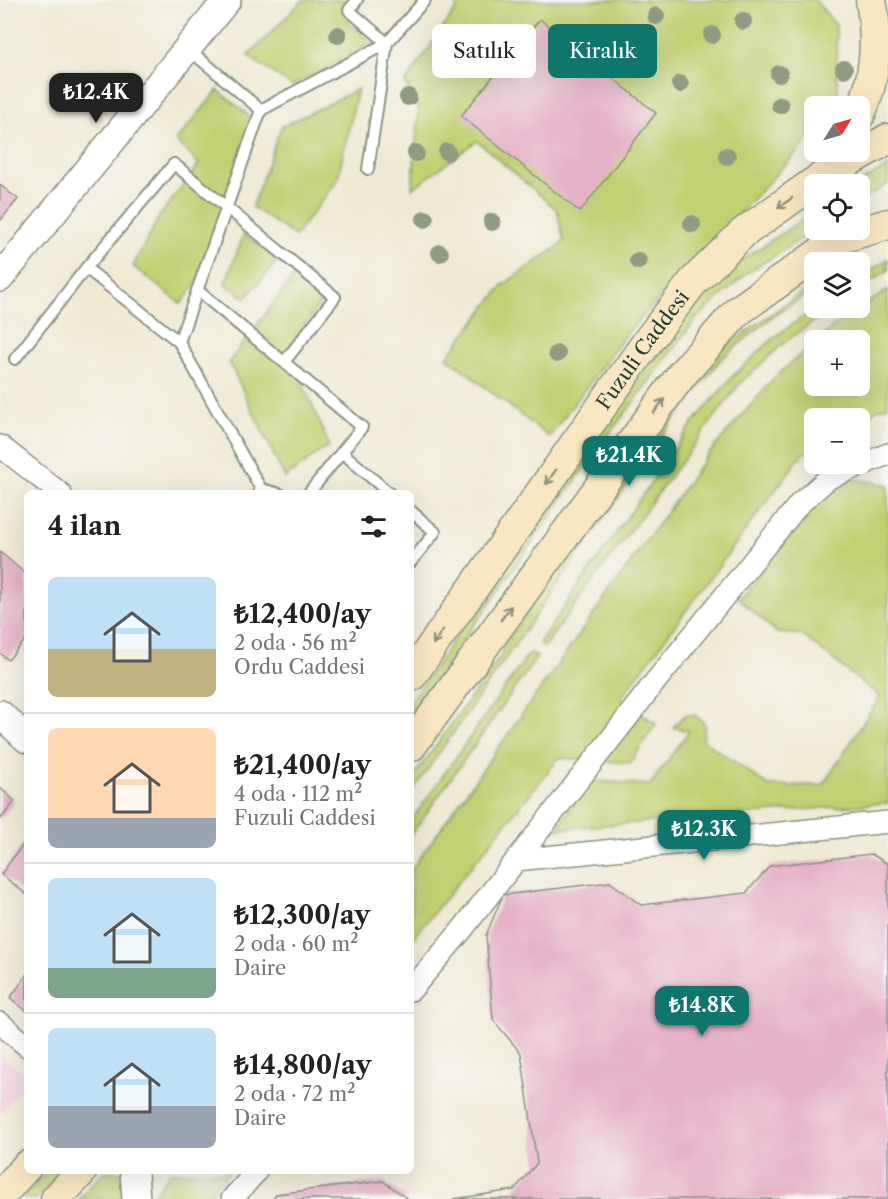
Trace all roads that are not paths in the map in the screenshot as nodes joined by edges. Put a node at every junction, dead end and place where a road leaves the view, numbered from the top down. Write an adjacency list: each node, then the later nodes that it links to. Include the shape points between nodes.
1 (227, 0): 6 (street)
2 (357, 0): 5 (lane, via 349,10)
3 (424, 0): 5 (lane)
4 (871, 0): 7 (main road, via 875,40)
5 (387, 43): 8 (lane); 12 (lane)
6 (187, 48): 8 (lane); 20 (street)
7 (866, 96)
8 (261, 110): 14 (lane)
9 (888, 139): 10 (main road, Fuzuli Caddesi)
10 (870, 147)
11 (835, 162): 34 (main road, Fuzuli Caddesi, one-way to 34, via 743,233 693,282)
12 (368, 169)
13 (888, 208): 15 (main road)
14 (226, 209): 19 (lane, via 174,164); 21 (lane); 24 (lane, via 335,297)
15 (870, 219)
16 (888, 224): 17 (main road)
17 (870, 228)
18 (836, 240): 37 (main road, one-way to 18, via 682,374 738,311)
19 (86, 268): 22 (lane); 23 (lane)
20 (0, 278)
21 (197, 290): 22 (lane); 24 (lane)
22 (179, 342): 29 (lane)
23 (15, 359)
24 (285, 360): 26 (lane, via 362,427)
25 (0, 446): 28 (street)
26 (342, 452): 30 (lane); 31 (lane)
27 (888, 454): 39 (street, via 829,477 800,503)
28 (56, 490)
29 (259, 490)
30 (311, 490)
31 (385, 490)
32 (414, 514): 33 (lane, via 435,532)
33 (414, 558)
34 (414, 672)
35 (0, 714): 36 (street)
36 (24, 736)
37 (414, 742)
38 (888, 822): 39 (street)
39 (516, 860): 40 (street)
40 (414, 986)
41 (0, 1023): 42 (street)
42 (24, 1043)
43 (24, 1169): 47 (main road)
44 (79, 1174): 48 (main road)
45 (134, 1174): 49 (street)
46 (254, 1174): 50 (street)
47 (0, 1196)
48 (56, 1199)
49 (136, 1199)
50 (232, 1199)

